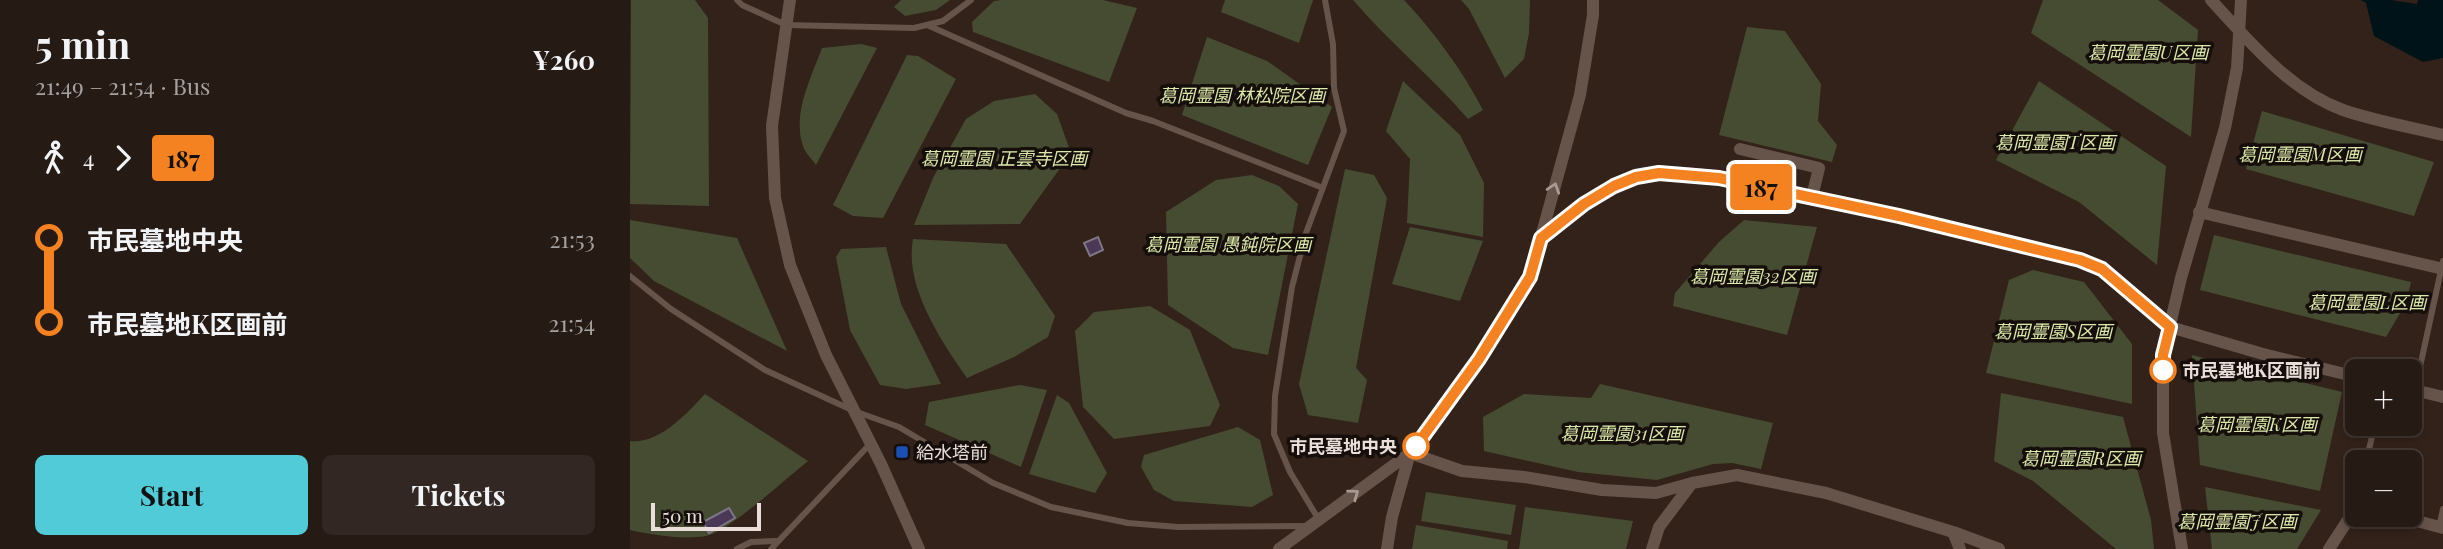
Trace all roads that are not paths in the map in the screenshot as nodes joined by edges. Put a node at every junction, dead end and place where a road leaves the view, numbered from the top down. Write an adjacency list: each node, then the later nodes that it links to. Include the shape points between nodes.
1 (737, 0): 8 (lane)
2 (790, 0): 8 (street)
3 (971, 0): 9 (lane, via 943,22)
4 (1325, 0): 13 (lane, via 1343,131)
5 (1593, 0): 16 (street, one-way to 5, via 1580,95)
6 (2211, 0): 10 (street)
7 (2241, 0): 10 (street)
8 (786, 25): 9 (lane); 24 (street, via 772,126 775,198 790,265)
9 (927, 25): 13 (lane, via 1126,113)
10 (2239, 30): 11 (street, via 2265,58 2333,105); 15 (street, via 2225,128)
11 (2443, 135)
12 (1740, 149): 14 (street, via 1819,168)
13 (1322, 188): 30 (lane, via 1292,287 1275,396 1274,434)
14 (1812, 197): 16 (street, via 1719,178 1659,173 1614,186); 19 (street, via 2080,260 2102,269)
15 (2199, 212): 17 (street); 19 (street)
16 (1541, 238): 26 (street, via 1530,277 1479,359)
17 (2442, 266): 20 (lane)
18 (630, 276): 24 (lane, via 671,309 765,370)
19 (2170, 327): 21 (street); 43 (street, via 2163,355 2163,433)
20 (2420, 359)
21 (2345, 374)
22 (2422, 392): 23 (street)
23 (2443, 397)
24 (854, 411): 25 (street); 30 (lane, via 899,427 993,483 1051,507 1178,527)
25 (871, 443): 34 (lane); 37 (street)
26 (1410, 453): 27 (street, via 1462,471 1602,490 1656,493); 30 (street, one-way to 26); 39 (street)
27 (1692, 483): 33 (street, via 1737,475 1826,493); 40 (street, via 1659,527)
28 (2443, 509): 32 (lane)
29 (2422, 522): 32 (street)
30 (1314, 523): 38 (street)
31 (2345, 523): 44 (street)
32 (2441, 527)
33 (1952, 531): 41 (street); 42 (street)
34 (776, 541): 35 (lane, via 751,542); 36 (lane)
35 (737, 549)
36 (771, 549)
37 (919, 549)
38 (1279, 549)
39 (1387, 549)
40 (1652, 549)
41 (1960, 549)
42 (1999, 549)
43 (2182, 549)
44 (2329, 549)

